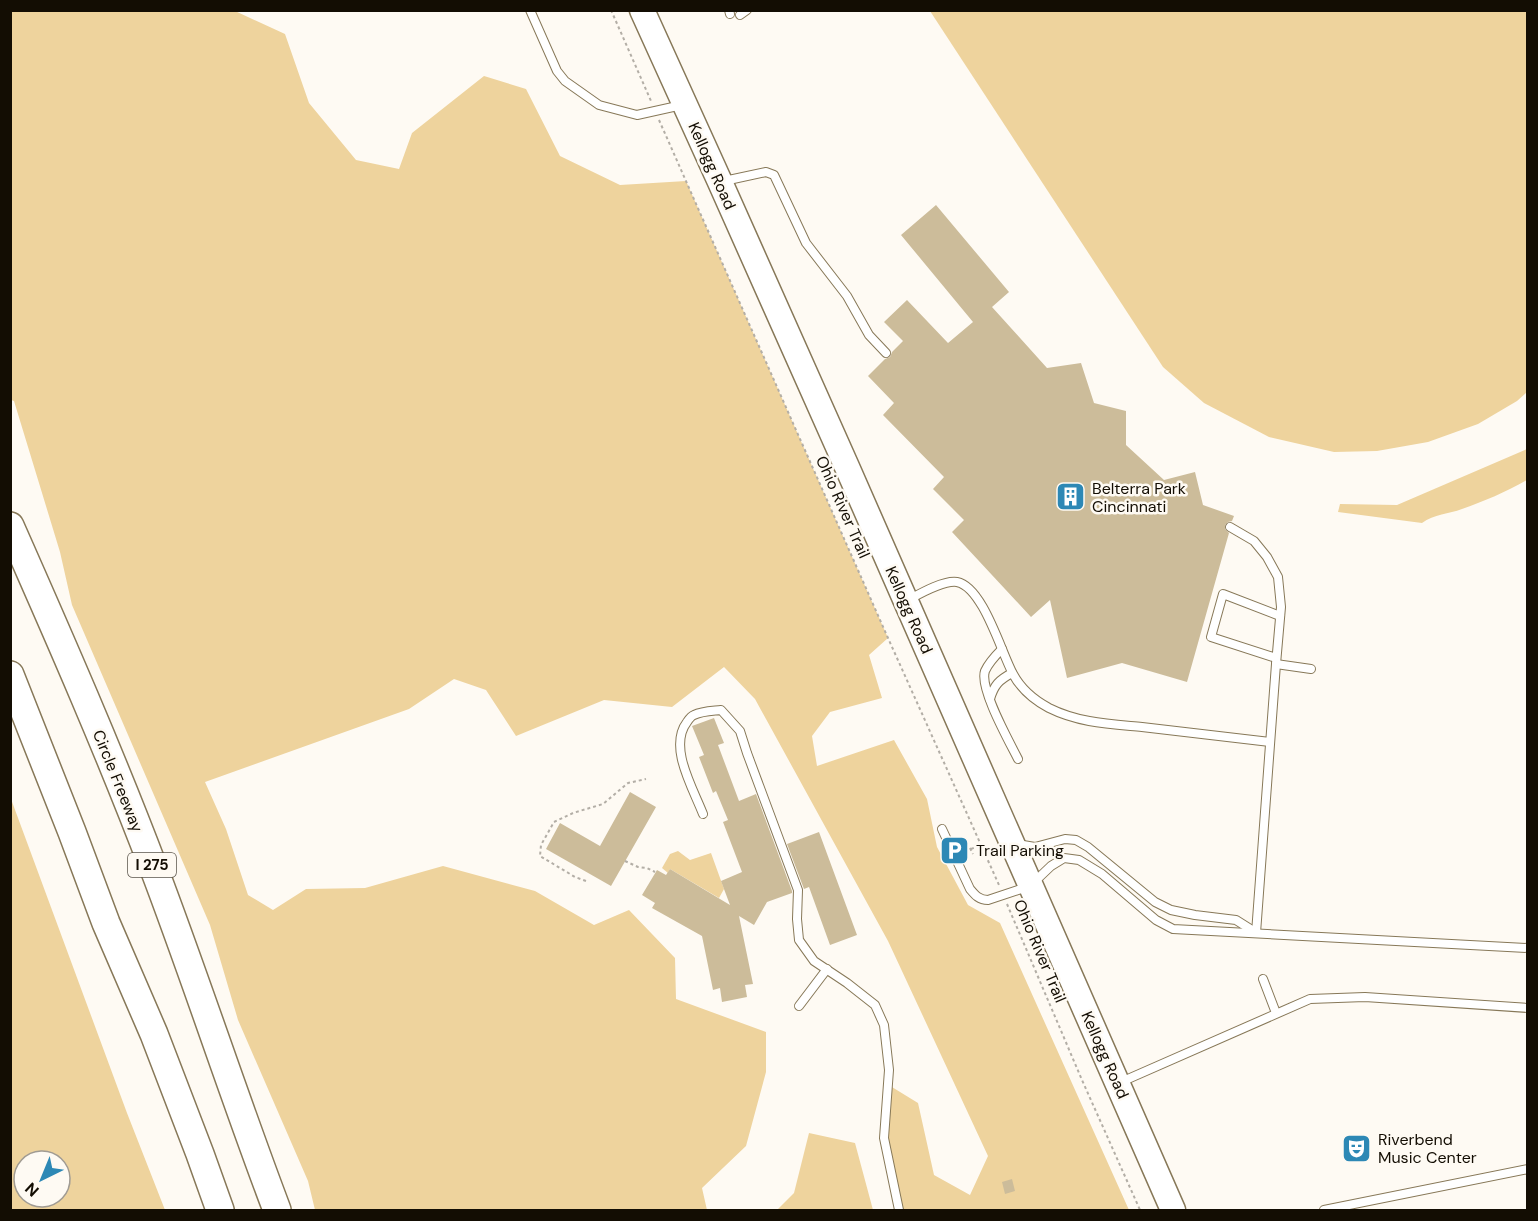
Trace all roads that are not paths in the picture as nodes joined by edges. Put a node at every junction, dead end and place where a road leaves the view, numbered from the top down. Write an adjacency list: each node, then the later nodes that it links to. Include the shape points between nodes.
1 (530, 10): 5 (lane, via 557,71 599,105 637,115)
2 (642, 10): 5 (main road, Kellogg Road)
3 (747, 10): 4 (lane)
4 (740, 15)
5 (684, 104): 6 (main road, Kellogg Road)
6 (720, 182): 7 (lane, via 766,172 774,175 806,243); 10 (main road, Kellogg Road)
7 (886, 353)
8 (10, 526): 34 (highway, Circle Freeway / I 275, via 154,869)
9 (1230, 527): 11 (lane, via 1254,541 1267,557 1278,578)
10 (905, 600): 12 (lane, via 946,583 957,582 967,587 985,611); 22 (main road, Kellogg Road)
11 (1280, 616): 13 (lane); 13 (lane, via 1224,594 1211,637)
12 (1002, 649): 15 (lane); 17 (lane, via 984,673)
13 (1276, 661): 14 (lane); 18 (lane)
14 (1311, 669)
15 (1012, 673): 17 (lane, via 993,687); 18 (lane, via 1030,696 1075,719)
16 (10, 675): 33 (highway)
17 (990, 699): 19 (lane)
18 (1270, 742): 24 (lane)
19 (1018, 759)
20 (703, 814): 26 (lane, via 683,763 679,740 692,716 721,710 740,731 798,890 799,940 814,961)
21 (942, 829): 23 (lane, via 976,896 988,900)
22 (1011, 844): 23 (main road, Kellogg Road); 24 (lane, via 1035,847 1076,840 1155,902 1171,910 1236,920)
23 (1030, 886): 24 (lane, via 1064,858 1079,860 1173,929); 31 (main road, Kellogg Road)
24 (1256, 933): 25 (lane)
25 (1527, 948)
26 (827, 969): 28 (lane); 35 (lane, via 874,1005 884,1025 889,1070 884,1138)
27 (1263, 979): 30 (lane)
28 (799, 1006)
29 (1527, 1008): 30 (lane, via 1365,997 1310,999)
30 (1276, 1013): 31 (lane)
31 (1118, 1083): 36 (main road, Kellogg Road)
32 (1527, 1169): 37 (lane)
33 (220, 1210)
34 (277, 1210)
35 (899, 1210)
36 (1173, 1210)
37 (1324, 1210)

